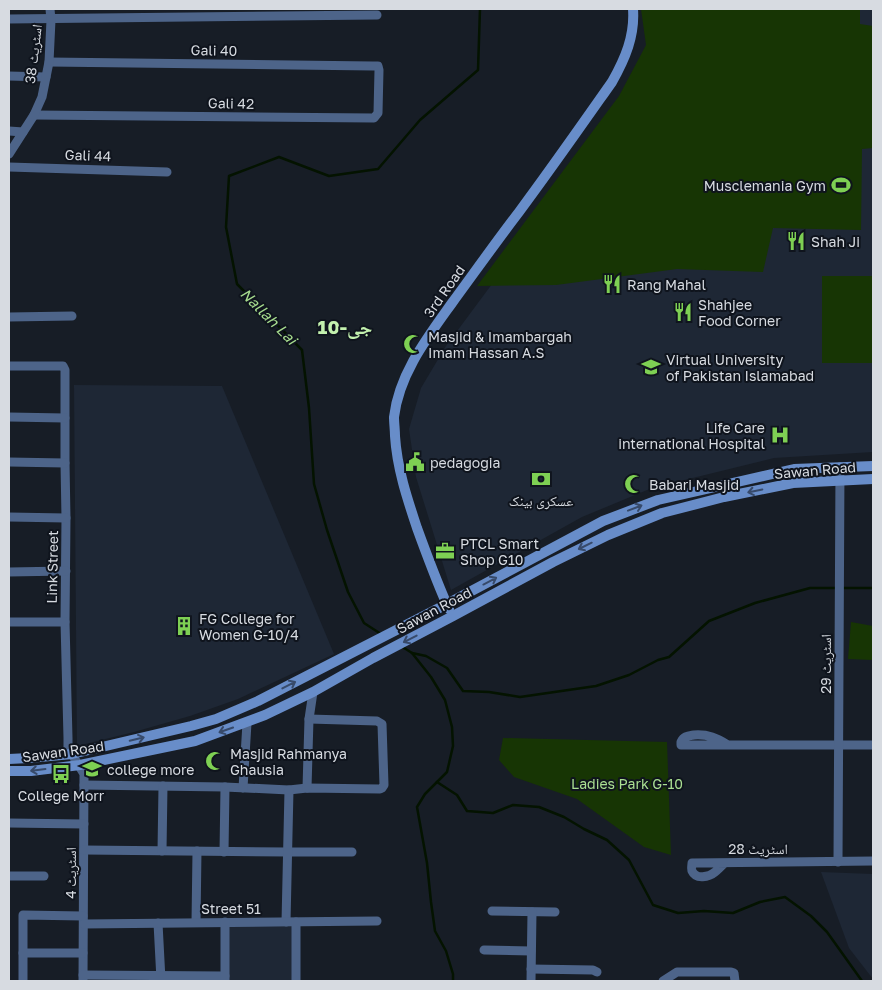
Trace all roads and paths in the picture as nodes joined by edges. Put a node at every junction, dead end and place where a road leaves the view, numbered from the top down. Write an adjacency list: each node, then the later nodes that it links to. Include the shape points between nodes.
1 (50, 9): 6 (street, اسٹریٹ 38)
2 (632, 9): 32 (main road, 3rd Road, via 628,50 612,82 440,321 411,365 399,392 394,418 398,466)
3 (340, 12): 4 (street); 6 (street)
4 (377, 15)
5 (9, 19): 6 (street)
6 (51, 20): 7 (street, اسٹریٹ 38)
7 (49, 62): 8 (street, Gali 40); 10 (street, اسٹریٹ 38)
8 (378, 66): 11 (street, Gali 42, via 378,113 374,118)
9 (9, 76): 10 (street)
10 (46, 77): 11 (street, اسٹریٹ 38)
11 (34, 115): 13 (street, اسٹریٹ 38)
12 (9, 131): 13 (street)
13 (23, 132): 14 (street, اسٹریٹ 38)
14 (9, 154)
15 (9, 167): 16 (street, Gali 44)
16 (167, 172)
17 (9, 316): 18 (street)
18 (72, 316)
19 (9, 366): 21 (street, Link Street, via 63,366)
20 (9, 417): 21 (street)
21 (65, 418): 23 (street, Link Street)
22 (9, 462): 23 (street)
23 (65, 463): 29 (street, Link Street)
24 (873, 466): 25 (main road, Sawan Road)
25 (840, 467): 27 (street, اسٹریٹ 29); 32 (main road, Sawan Road, one-way to 25, via 603,521 658,500 794,470)
26 (873, 479): 27 (main road, Sawan Road)
27 (839, 481): 33 (main road, Sawan Road, one-way to 33, via 793,483 662,513 553,562); 41 (street, اسٹریٹ 29)
28 (9, 517): 29 (street)
29 (66, 518): 30 (street, Link Street)
30 (66, 571): 31 (street); 35 (street, Link Street)
31 (9, 572)
32 (447, 604): 33 (main road, 3rd Road); 42 (main road, Sawan Road, one-way to 32, via 216,719 258,701)
33 (453, 616): 36 (main road, Sawan Road, one-way to 36)
34 (9, 622): 35 (street)
35 (65, 622): 42 (street, Link Street, via 68,748)
36 (313, 692): 37 (street); 38 (main road, Sawan Road)
37 (309, 719): 50 (street); 50 (street, via 377,721 382,724 384,784 380,789)
38 (247, 722): 44 (main road, Sawan Road, one-way to 44, via 195,741); 49 (street)
39 (728, 745): 41 (street)
40 (873, 745): 41 (street)
41 (839, 746): 61 (street, اسٹریٹ 29)
42 (72, 754): 43 (main road, Sawan Road); 44 (street, Link Street)
43 (9, 759)
44 (80, 765): 45 (main road, Sawan Road, one-way to 45); 46 (street, اسٹریٹ 4)
45 (9, 771)
46 (84, 785): 47 (street); 53 (street, اسٹریٹ 4)
47 (163, 786): 48 (street); 55 (street)
48 (225, 787): 49 (street); 57 (street)
49 (243, 788): 51 (street)
50 (307, 788): 51 (street)
51 (289, 790): 58 (street)
52 (9, 823): 53 (street)
53 (84, 824): 54 (street, اسٹریٹ 4)
54 (84, 850): 55 (street); 68 (street, اسٹریٹ 4)
55 (162, 851): 56 (street)
56 (197, 851): 57 (street); 70 (street)
57 (224, 852): 58 (street)
58 (288, 852): 59 (street); 72 (street)
59 (352, 852)
60 (873, 861): 61 (street, اسٹریٹ 28)
61 (838, 862): 62 (street, اسٹریٹ 28, via 692,863 692,872 704,877)
62 (725, 863)
63 (9, 876): 64 (street)
64 (44, 876)
65 (492, 911): 66 (street)
66 (532, 912): 67 (street); 76 (street)
67 (555, 912)
68 (84, 920): 74 (street, Street 51); 77 (street, Street 51, via 23,915); 78 (street, اسٹریٹ 4)
69 (378, 921): 73 (street, Street 51)
70 (196, 922): 71 (street, Street 51); 74 (street, Street 51)
71 (225, 922): 72 (street, Street 51); 83 (street)
72 (286, 922): 73 (street, Street 51)
73 (296, 922): 85 (street)
74 (158, 923): 82 (street)
75 (484, 950): 76 (street)
76 (531, 951): 79 (street)
77 (23, 953): 78 (street); 84 (street)
78 (83, 953): 81 (street, اسٹریٹ 4)
79 (531, 970): 80 (street); 86 (street)
80 (598, 972)
81 (83, 978): 82 (street)
82 (161, 978): 83 (street)
83 (225, 979)
84 (23, 981)
85 (296, 981)
86 (531, 981)
87 (663, 981): 88 (street, via 677,972 734,972)
88 (735, 981)

